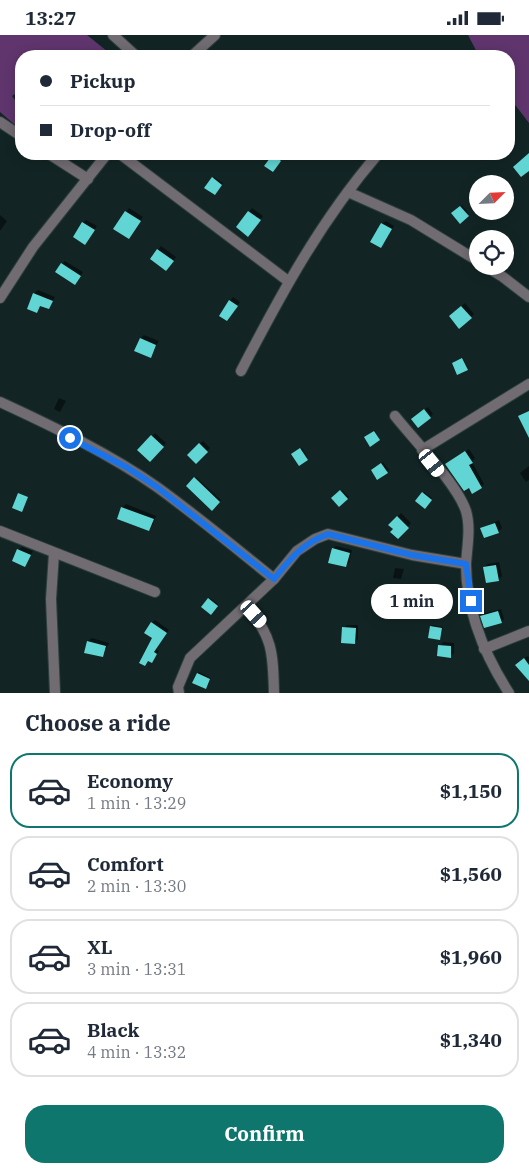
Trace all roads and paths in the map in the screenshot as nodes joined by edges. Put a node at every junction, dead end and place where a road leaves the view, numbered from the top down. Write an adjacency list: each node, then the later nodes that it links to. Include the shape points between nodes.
1 (113, 35): 3 (street)
2 (216, 35): 4 (street)
3 (129, 50)
4 (199, 50)
5 (0, 122): 6 (street)
6 (15, 132)
7 (58, 160): 11 (street)
8 (102, 160): 11 (street)
9 (128, 160): 15 (street)
10 (373, 160): 12 (street)
11 (88, 179): 17 (street, via 33,247)
12 (348, 192): 13 (street, via 411,220); 15 (street)
13 (469, 255)
14 (501, 275): 16 (street)
15 (288, 281): 18 (street)
16 (527, 291)
17 (0, 299)
18 (241, 371)
19 (529, 384): 22 (street)
20 (0, 402): 26 (street, via 128,468)
21 (395, 416): 22 (street)
22 (422, 450): 25 (street, via 452,488 466,513 469,535)
23 (0, 531): 24 (street)
24 (54, 553): 27 (street); 31 (street, via 51,599)
25 (466, 564): 26 (street, via 412,555 328,534 297,551); 30 (street, via 476,630)
26 (274, 579): 28 (street)
27 (156, 592)
28 (246, 605): 32 (street, via 190,658 178,687); 33 (street, via 261,622 269,640)
29 (529, 631): 30 (street)
30 (484, 649): 34 (street)
31 (55, 693)
32 (179, 693)
33 (274, 693)
34 (509, 693)

